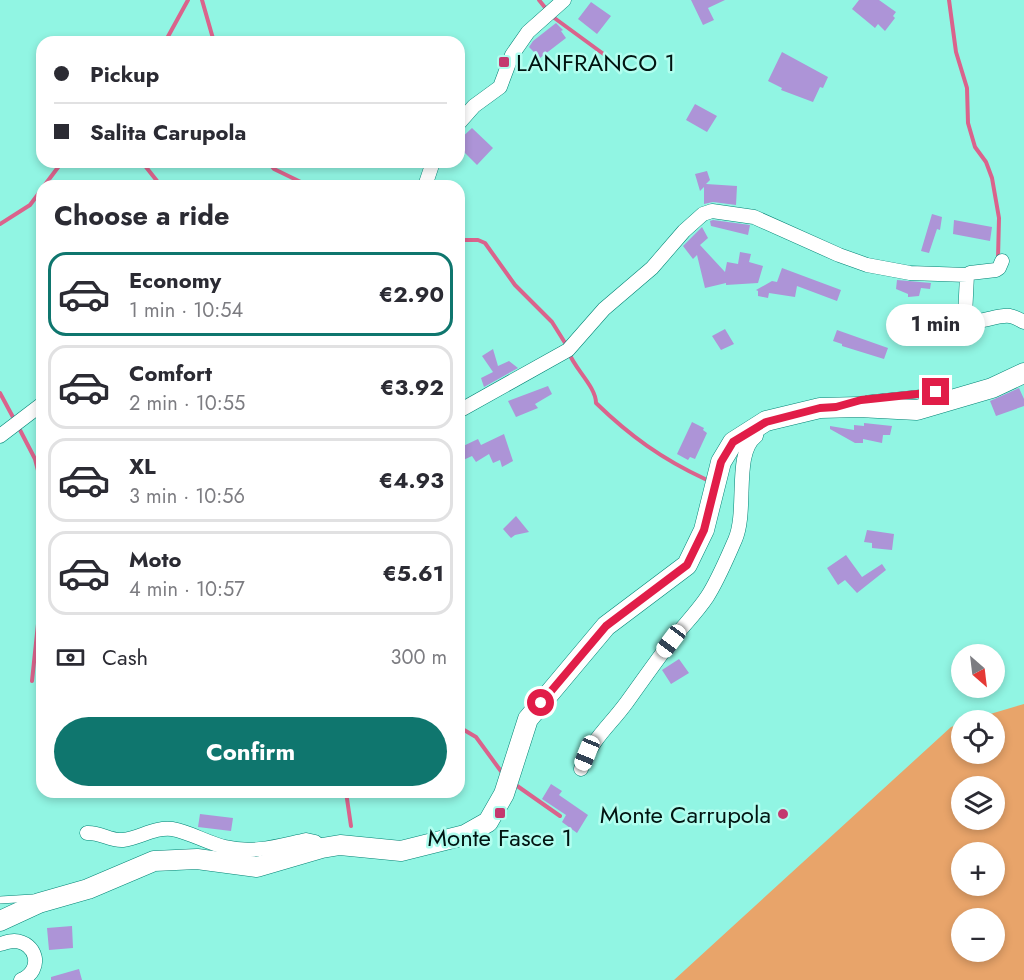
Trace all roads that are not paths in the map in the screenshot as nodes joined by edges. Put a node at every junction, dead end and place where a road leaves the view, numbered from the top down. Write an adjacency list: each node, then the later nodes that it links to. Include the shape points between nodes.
1 (564, 0): 2 (street, via 528,32 500,87)
2 (465, 116)
3 (1002, 261): 4 (street, via 996,270)
4 (967, 275): 5 (street, via 967,319 1011,316); 9 (street, via 910,273 867,265 754,218 712,211 684,231 568,350)
5 (1024, 322)
6 (1024, 373): 8 (main road, via 992,388 917,410)
7 (936, 392): 8 (lane, via 861,400)
8 (836, 407): 11 (main road)
9 (465, 408)
10 (36, 409): 12 (street)
11 (756, 427): 13 (street, via 741,474 739,530 708,596 596,738); 15 (main road, via 733,442 721,462 704,530 687,565 606,626 528,719 504,794 488,822 465,835 401,851 340,845)
12 (0, 436)
13 (581, 769)
14 (87, 833): 15 (street, via 124,840 154,830 175,830 225,847 255,851 306,840)
15 (322, 848): 17 (main road, via 257,867 197,859 154,861 88,889)
16 (0, 900): 17 (lane, via 36,898)
17 (39, 903): 18 (main road)
18 (0, 921)
19 (0, 944): 20 (street, via 21,942 34,956 36,966)
20 (21, 980)

